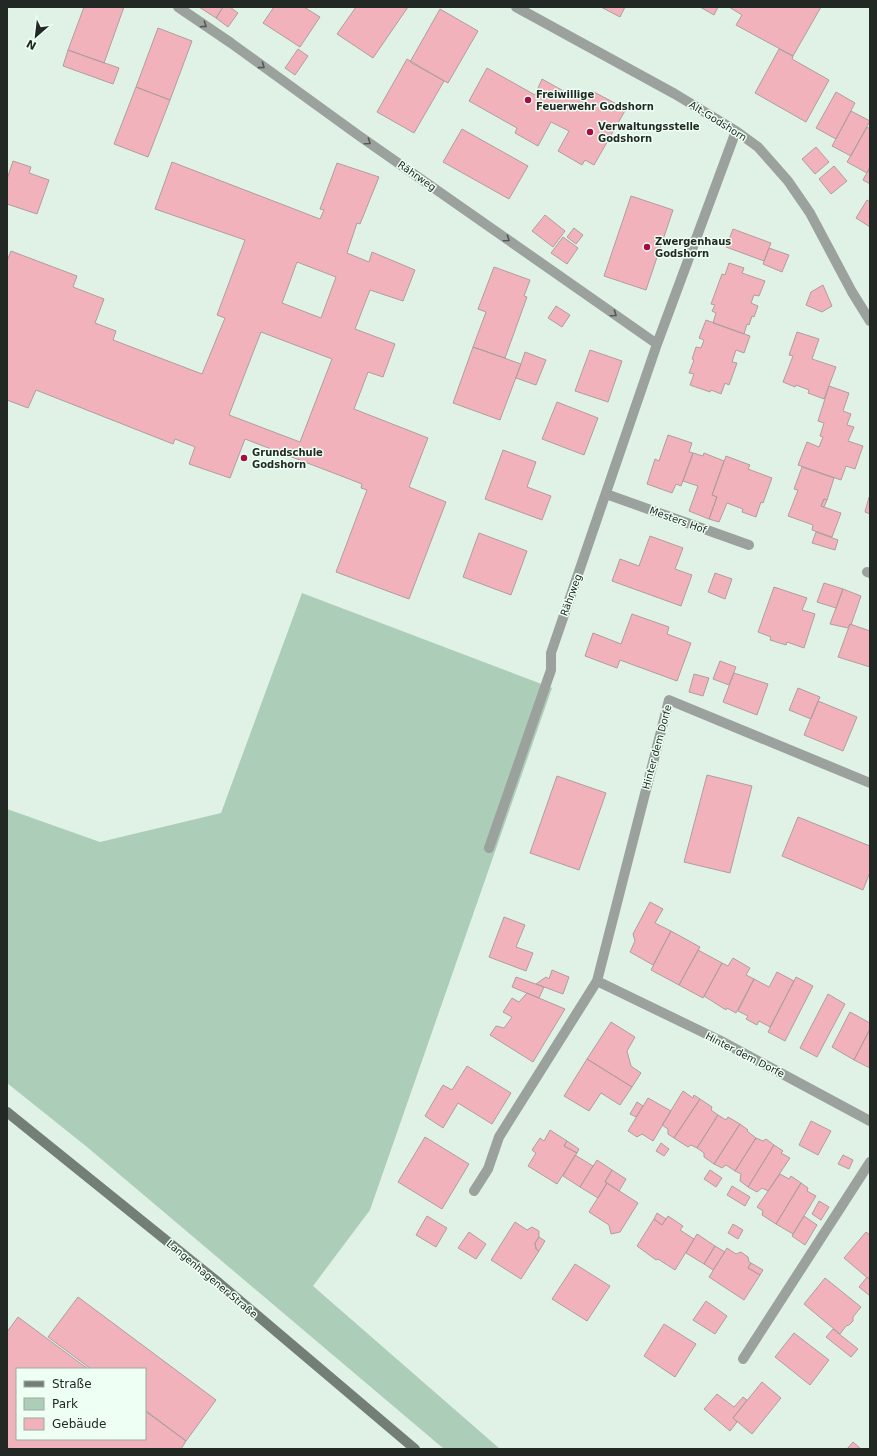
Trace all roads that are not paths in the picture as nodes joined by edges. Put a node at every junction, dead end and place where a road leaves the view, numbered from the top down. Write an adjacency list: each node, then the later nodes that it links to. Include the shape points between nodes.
1 (178, 7): 5 (street, Rährweg, one-way to 5)
2 (516, 7): 3 (street, Alt-Godshorn, via 675,94)
3 (736, 131): 4 (street, Alt-Godshorn, via 762,152 788,181 810,213); 5 (street, Rährweg)
4 (870, 321)
5 (658, 344): 6 (street, Rährweg)
6 (606, 494): 7 (street, Mesters Hof); 9 (street, Rährweg, via 551,653 551,670)
7 (749, 545)
8 (870, 783): 10 (street, Hinter dem Dorfe, via 668,700)
9 (489, 848)
10 (597, 981): 12 (street, Hinter dem Dorfe, via 721,1041); 14 (street, Hinter dem Dorfe, via 499,1137 488,1169)
11 (7, 1112): 16 (main road, Langenhagener Straße)
12 (870, 1121)
13 (870, 1162): 15 (street)
14 (474, 1191)
15 (743, 1359)
16 (415, 1449)

